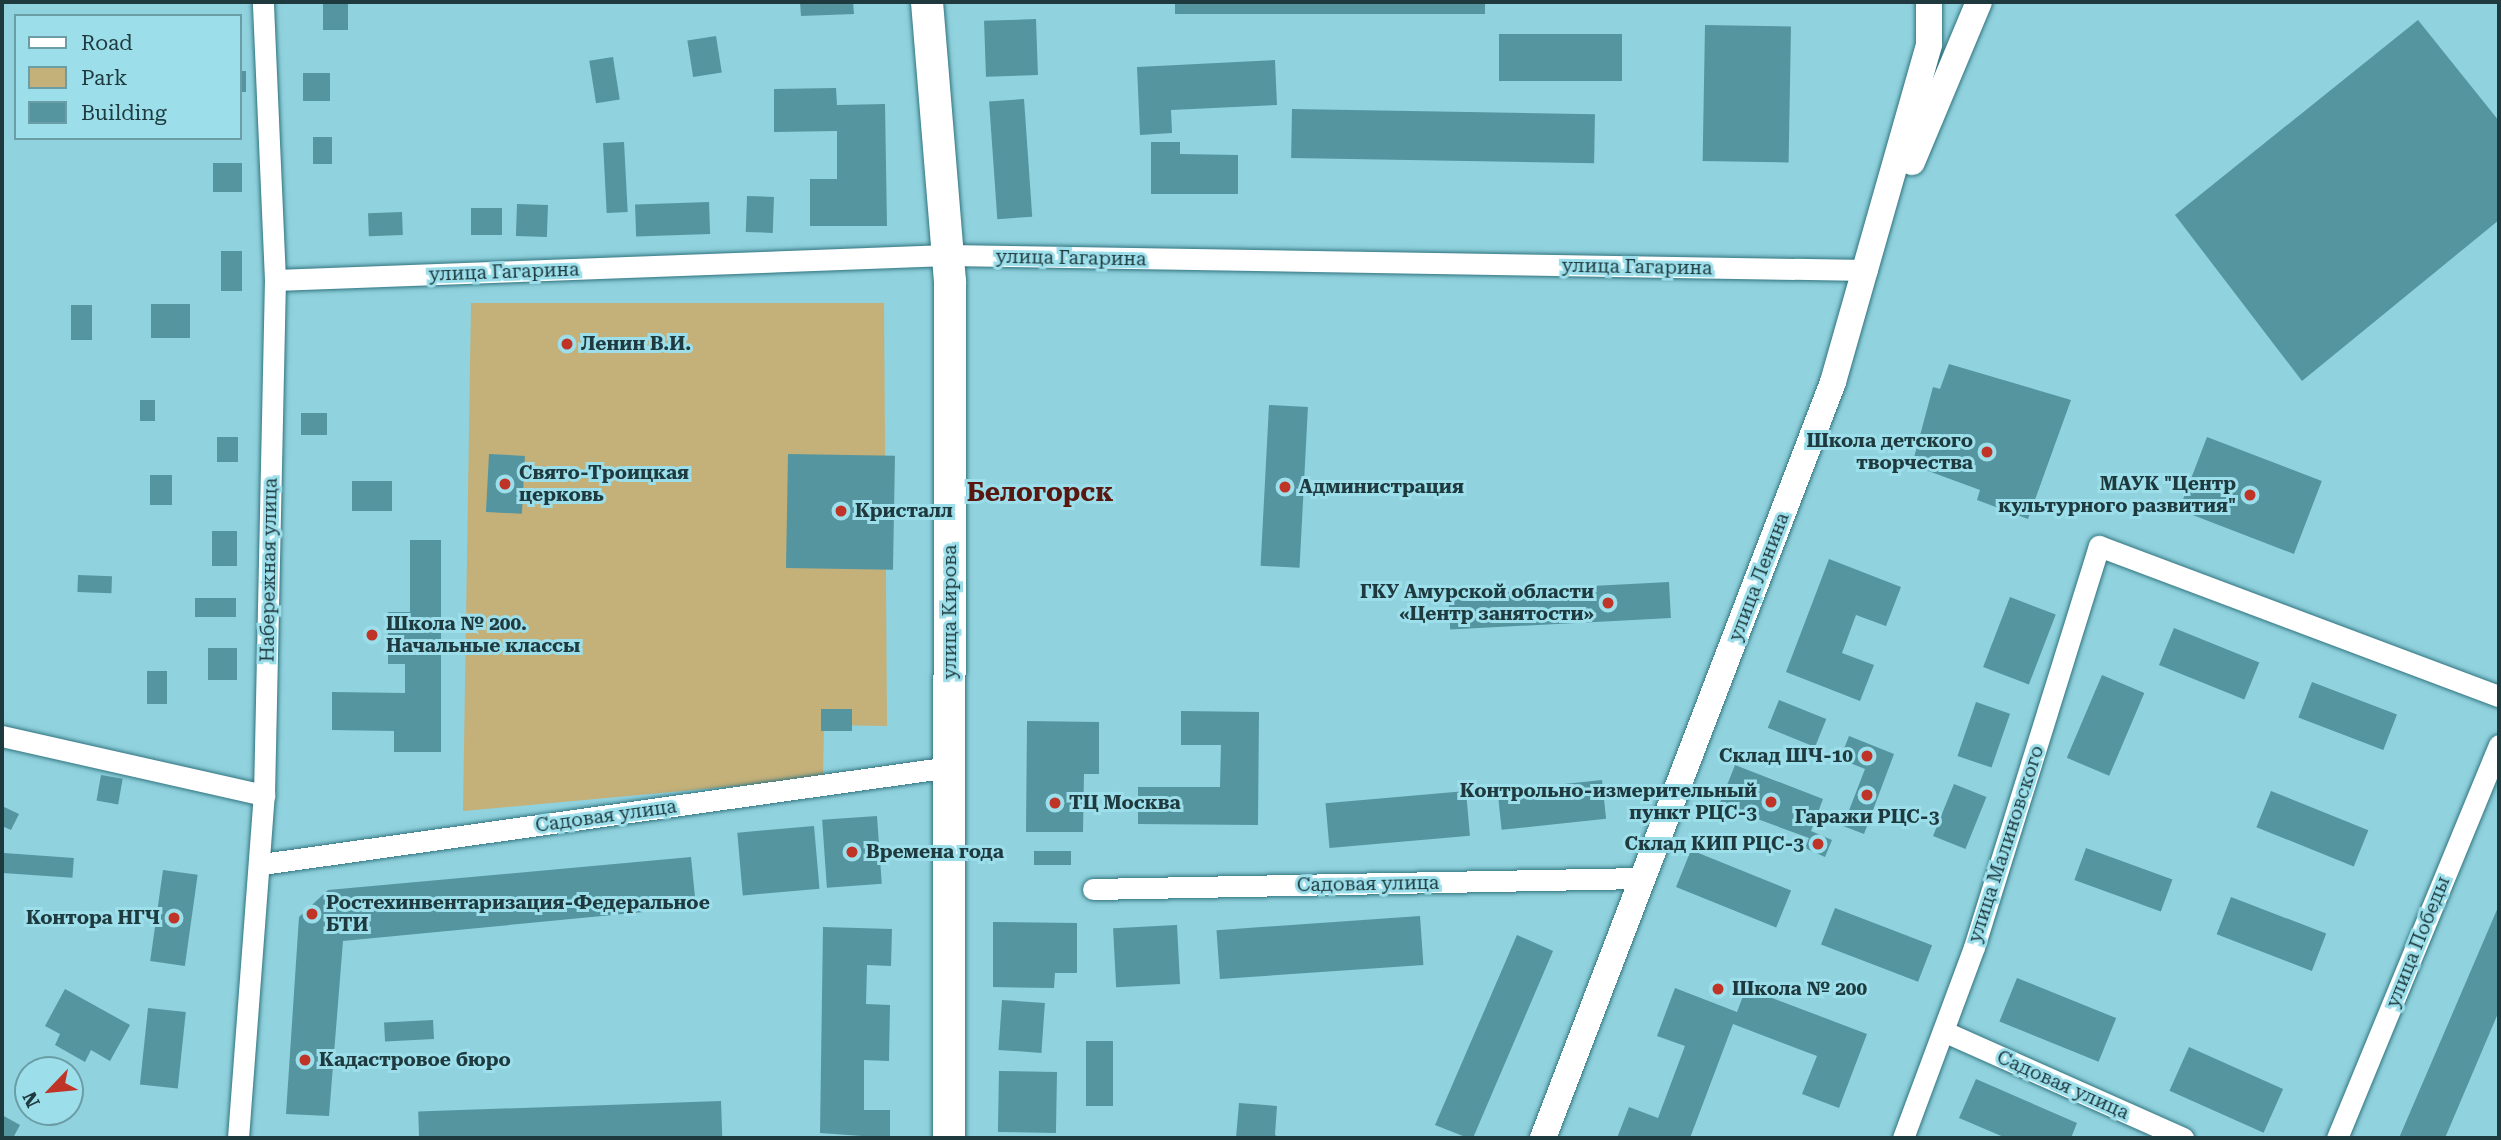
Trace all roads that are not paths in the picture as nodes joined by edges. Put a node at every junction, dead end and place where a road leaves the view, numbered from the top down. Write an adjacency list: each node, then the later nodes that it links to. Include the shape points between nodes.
1 (263, 2): 7 (street, Набережная улица)
2 (927, 2): 5 (main road, улица Кирова)
3 (1929, 2): 6 (street, улица Ленина, via 1929,44)
4 (1979, 2): 6 (street)
5 (948, 256): 6 (street, улица Гагарина); 7 (street, улица Гагарина); 11 (main road, улица Кирова)
6 (1871, 259): 14 (street, улица Ленина, via 1833,382)
7 (275, 281): 12 (street, Набережная улица)
8 (2499, 696): 16 (street, улица Малиновского, via 2099,546)
9 (2, 736): 12 (street)
10 (2499, 745): 22 (street, улица Победы)
11 (950, 767): 13 (street, Садовая улица); 18 (main road, улица Кирова)
12 (264, 795): 13 (street, Набережная улица)
13 (262, 864): 17 (street, Набережная улица)
14 (1643, 878): 15 (street, Садовая улица); 19 (street, улица Ленина)
15 (1093, 889)
16 (1943, 1031): 20 (street, улица Малиновского); 21 (street, Садовая улица)
17 (238, 1138)
18 (949, 1138)
19 (1543, 1138)
20 (1903, 1138)
21 (2183, 1138)
22 (2337, 1138)

